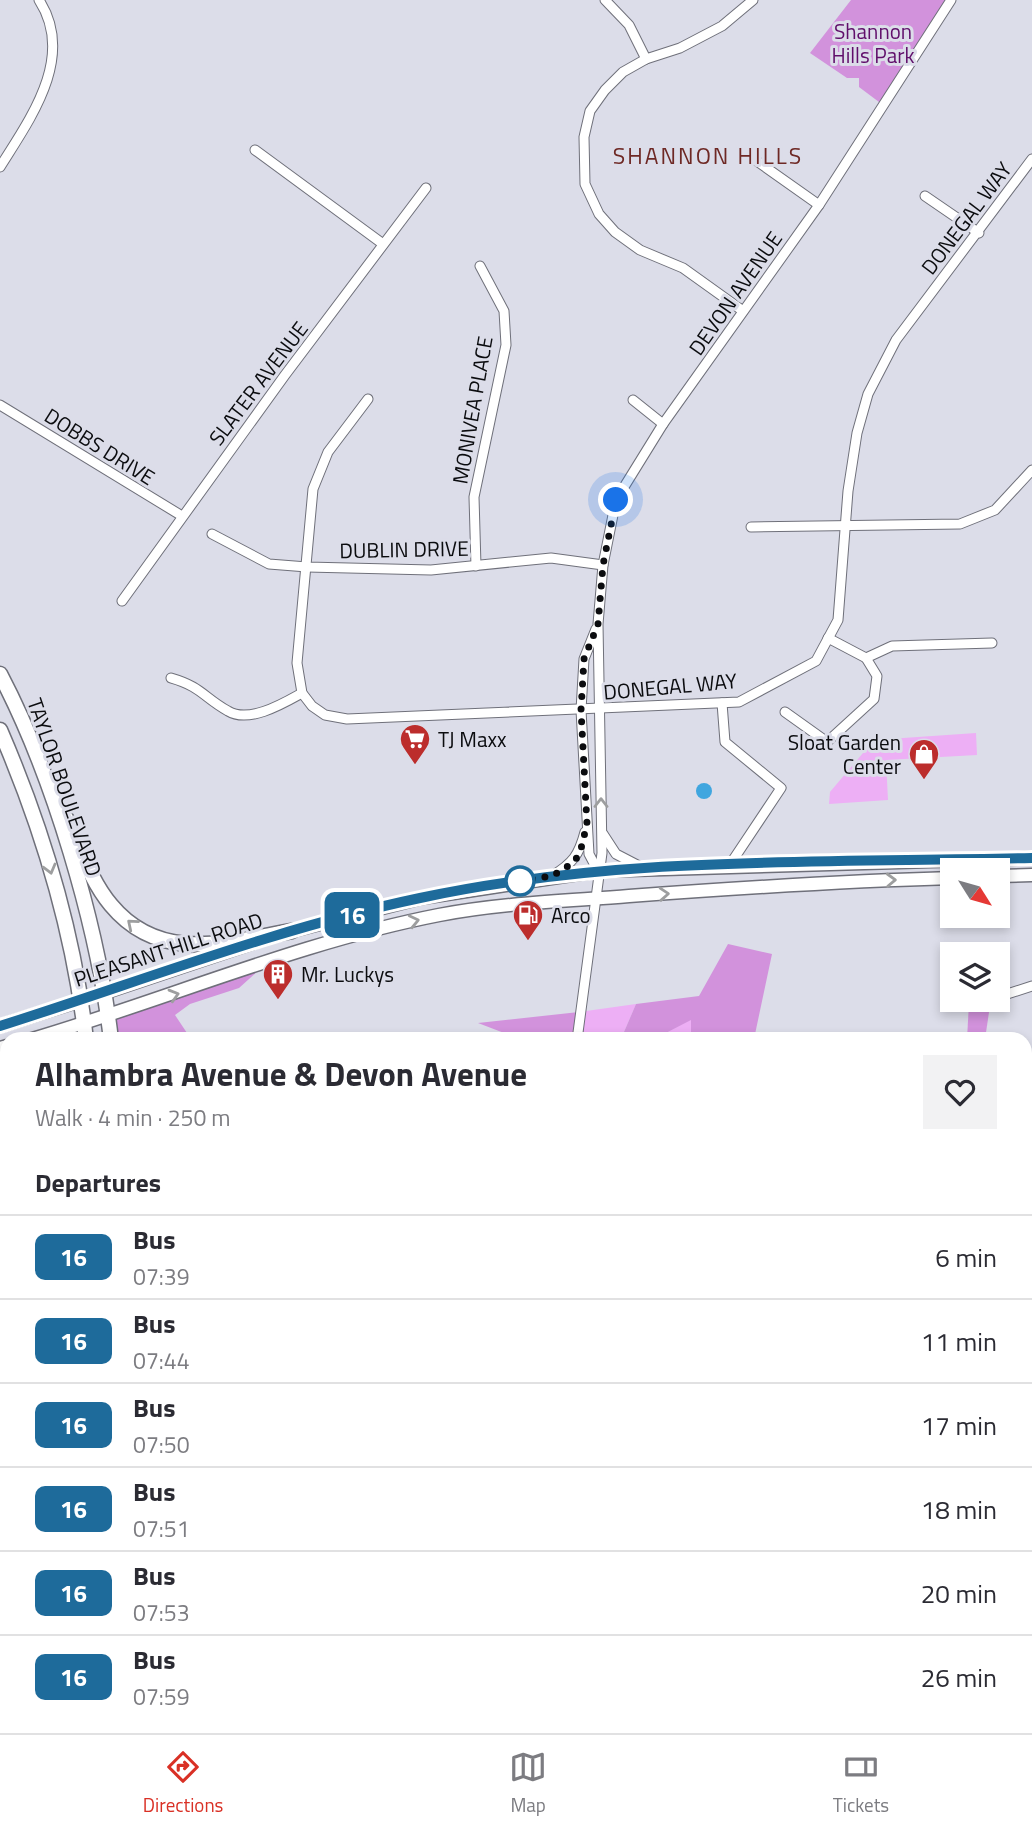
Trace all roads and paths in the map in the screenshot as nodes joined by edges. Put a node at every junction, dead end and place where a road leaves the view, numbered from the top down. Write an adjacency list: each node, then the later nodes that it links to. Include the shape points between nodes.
1 (38, 0): 9 (street, via 47,13 52,54 48,85)
2 (605, 0): 5 (street, via 629,25)
3 (753, 0): 5 (street, via 722,26)
4 (951, 0): 12 (street, DEVON AVENUE)
5 (646, 59): 16 (street, via 623,72 590,111 584,137 585,184 599,214 615,232 640,250 683,268)
6 (255, 150): 14 (street)
7 (754, 159): 12 (street)
8 (1032, 159): 13 (street, DONEGAL WAY)
9 (0, 167)
10 (426, 188): 14 (street, SLATER AVENUE)
11 (925, 196): 13 (street)
12 (819, 205): 16 (street, DEVON AVENUE)
13 (979, 233): 23 (street, DONEGAL WAY, via 896,340 868,394 857,433)
14 (383, 244): 22 (street, SLATER AVENUE)
15 (480, 266): 27 (street, MONIVEA PLACE, via 503,311 506,345 474,497)
16 (743, 311): 20 (street, DEVON AVENUE)
17 (368, 400): 28 (street, via 328,452 313,489)
18 (633, 400): 20 (street)
19 (0, 405): 22 (street, DOBBS DRIVE)
20 (663, 424): 26 (street, DEVON AVENUE, via 616,500)
21 (1032, 470): 23 (street, via 995,510 960,524)
22 (182, 516): 29 (street, SLATER AVENUE)
23 (845, 526): 24 (street); 31 (street, DONEGAL WAY, via 838,620)
24 (751, 527)
25 (212, 534): 28 (street, DUBLIN DRIVE, via 269,564)
26 (603, 565): 27 (street, DUBLIN DRIVE, via 551,558); 30 (street, DEVON AVENUE)
27 (476, 566): 28 (street, DUBLIN DRIVE, via 431,570)
28 (307, 567): 36 (street, via 297,663)
29 (122, 601)
30 (598, 624): 38 (street, DEVON AVENUE, via 584,659); 39 (street, DEVON AVENUE)
31 (828, 638): 33 (street); 37 (street, DONEGAL WAY, via 816,661 739,702)
32 (992, 643): 33 (street, via 892,646)
33 (866, 658): 40 (street, via 877,676 874,699 827,742)
34 (0, 674): 42 (main road, TAYLOR BOULEVARD)
35 (170, 678): 36 (street, via 195,686 231,713 275,707)
36 (302, 693): 38 (street, DONEGAL WAY, via 325,715 347,719)
37 (722, 703): 39 (street, DONEGAL WAY); 46 (street, via 725,742 781,788)
38 (581, 710): 39 (street, DONEGAL WAY); 43 (street, DEVON AVENUE)
39 (601, 710): 44 (street, DEVON AVENUE, one-way to 39)
40 (785, 712)
41 (0, 730): 58 (main road, TAYLOR BOULEVARD, one-way to 58, via 49,862)
42 (39, 763): 54 (main road, one-way to 42, via 204,946 147,936 110,904); 56 (main road, TAYLOR BOULEVARD, via 71,855)
43 (587, 824): 48 (street, DEVON AVENUE, via 589,854); 50 (street, DEVON AVENUE, via 580,853)
44 (601, 826): 47 (street, DEVON AVENUE, via 615,854); 48 (street, DEVON AVENUE)
45 (1032, 858): 46 (main road, PLEASANT HILL ROAD)
46 (729, 866): 47 (main road, PLEASANT HILL ROAD)
47 (642, 868): 48 (main road, PLEASANT HILL ROAD)
48 (598, 871): 50 (main road, PLEASANT HILL ROAD); 53 (street, DEVON AVENUE)
49 (1032, 875): 51 (main road)
50 (552, 876): 54 (main road, PLEASANT HILL ROAD, via 421,898)
51 (1010, 876)
52 (940, 878): 53 (main road, PLEASANT HILL ROAD, one-way to 52)
53 (596, 899): 59 (main road, PLEASANT HILL ROAD, one-way to 53, via 305,949 390,927 494,906); 65 (street, DEVON AVENUE)
54 (292, 931): 56 (main road, PLEASANT HILL ROAD)
55 (1032, 986): 57 (street)
56 (104, 993): 58 (main road, PLEASANT HILL ROAD); 59 (main road, TAYLOR BOULEVARD)
57 (1010, 993)
58 (79, 1001): 60 (main road, TAYLOR BOULEVARD); 61 (main road, PLEASANT HILL ROAD)
59 (108, 1014): 60 (main road, PLEASANT HILL ROAD); 64 (main road, TAYLOR BOULEVARD)
60 (84, 1023): 62 (main road, PLEASANT HILL ROAD); 63 (main road, TAYLOR BOULEVARD)
61 (0, 1026)
62 (55, 1032)
63 (85, 1032)
64 (110, 1032)
65 (579, 1032)

